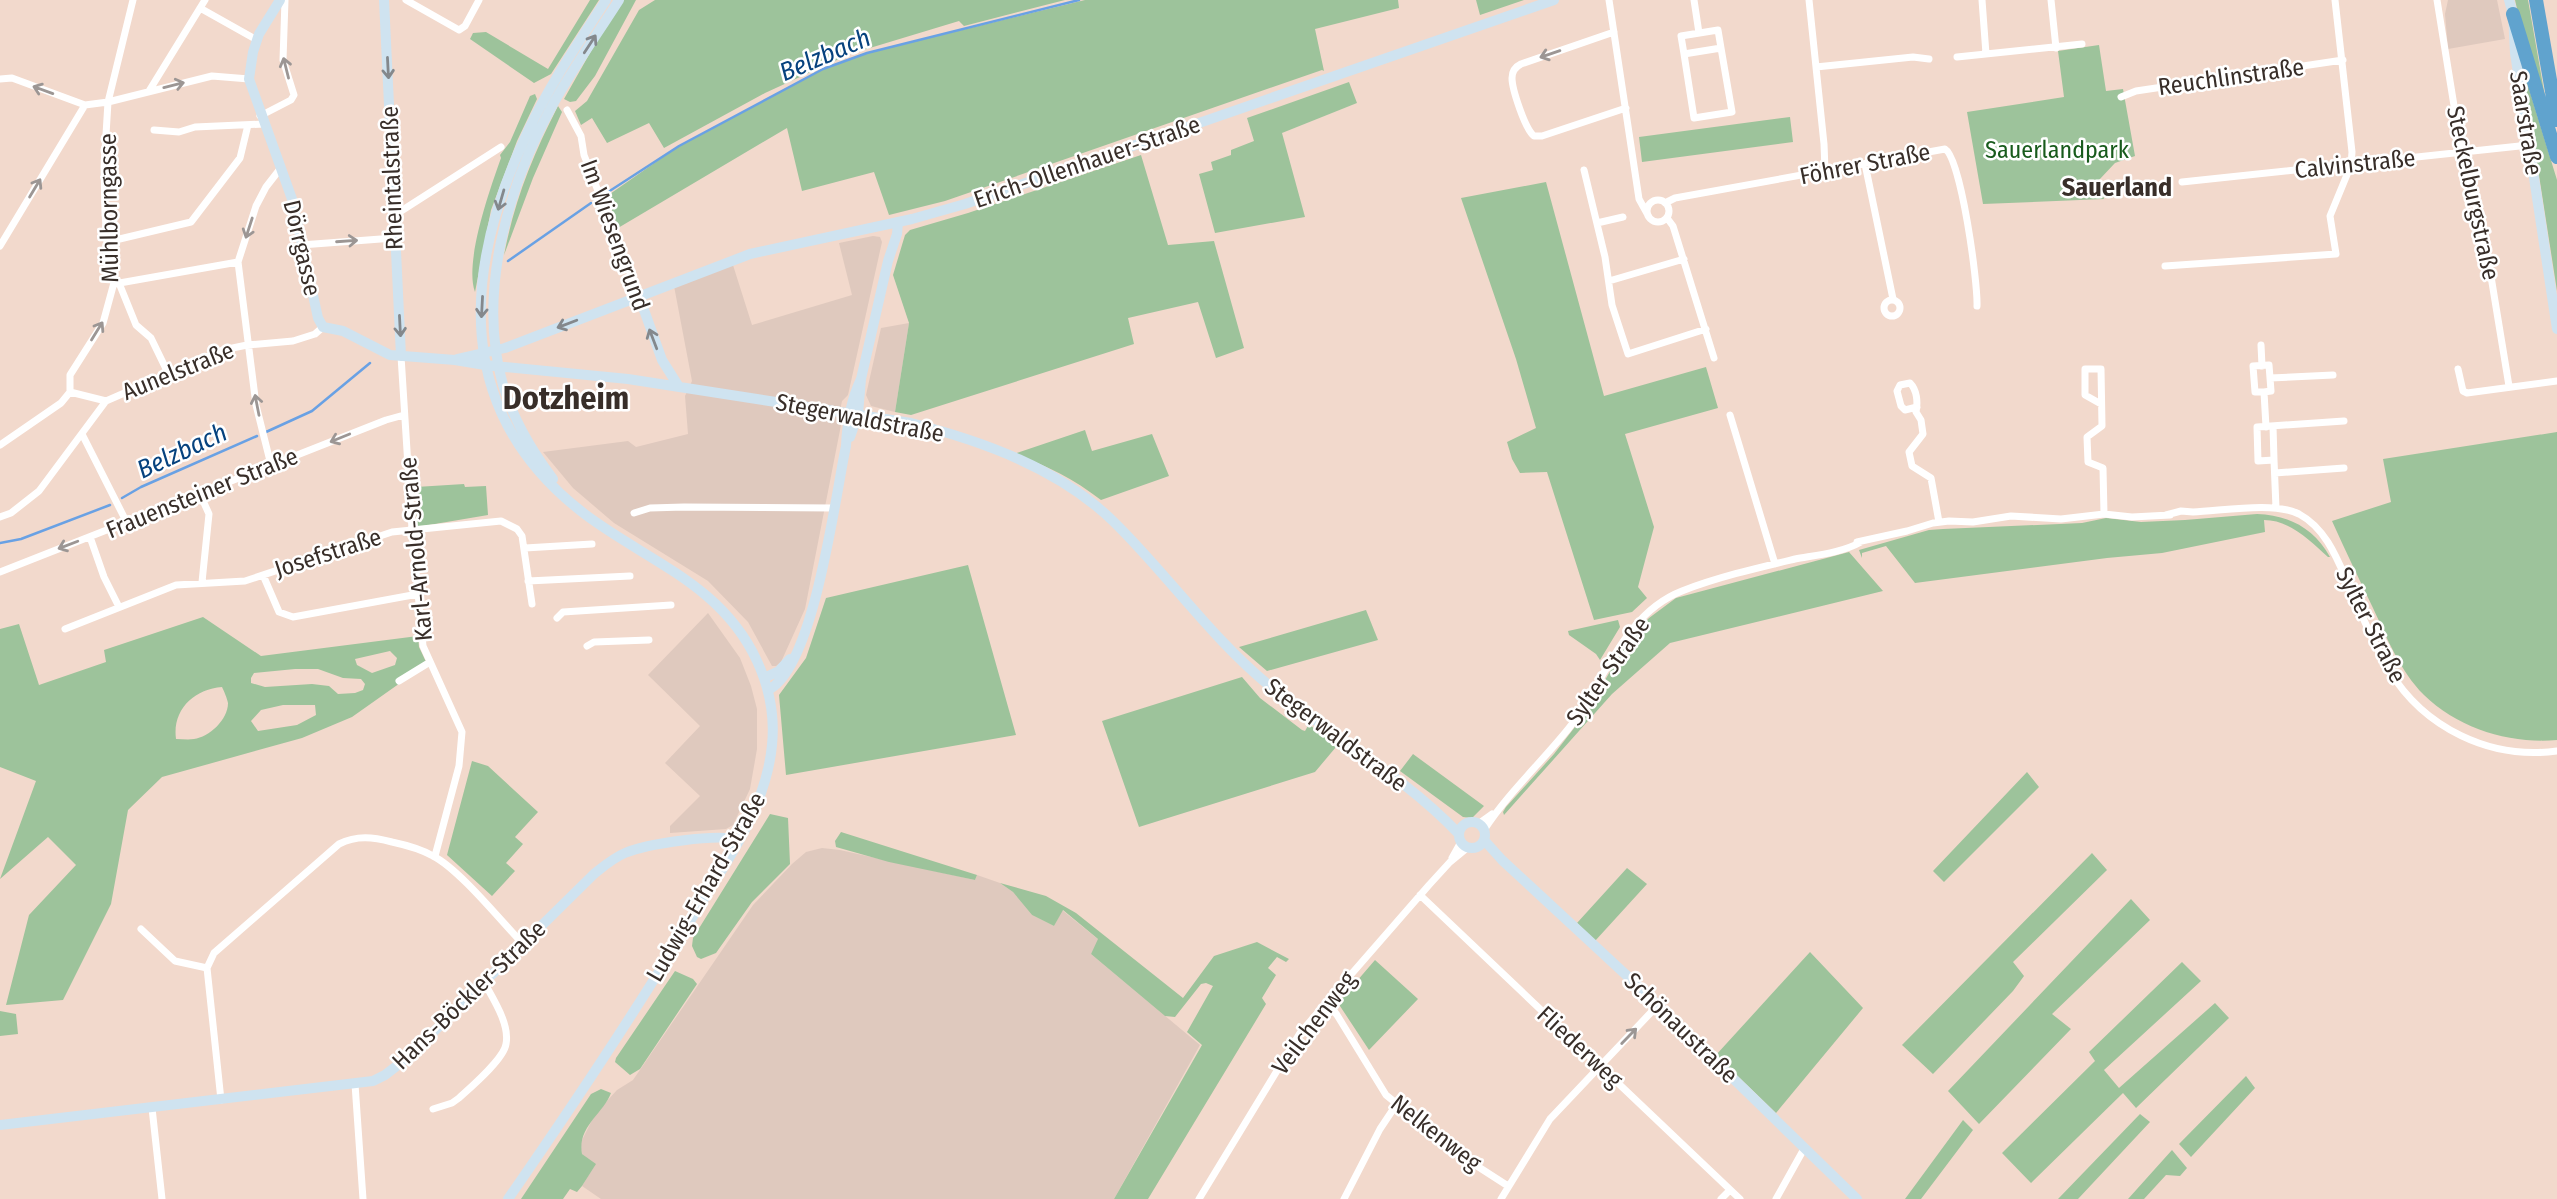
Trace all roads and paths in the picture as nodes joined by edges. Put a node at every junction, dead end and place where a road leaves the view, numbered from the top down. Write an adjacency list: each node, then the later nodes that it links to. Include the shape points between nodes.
1 (133, 0): 39 (street, Mühlborngasse)
2 (205, 0): 20 (street)
3 (283, 0): 23 (street); 44 (street, one-way to 3, via 294,95 283,60)
4 (384, 0): 61 (street, Rheintalstraße, one-way to 61)
5 (406, 0): 6 (street, via 460,30)
6 (479, 0)
7 (606, 0): 36 (street, Ludwig-Erhard-Straße)
8 (619, 0): 36 (street, Ludwig-Erhard-Straße, one-way to 8)
9 (1553, 0): 65 (street, Erich-Ollenhauer-Straße, via 965,204)
10 (1609, 0): 21 (street)
11 (1694, 0): 22 (street)
12 (1809, 0): 32 (street)
13 (1982, 0): 28 (street)
14 (2051, 0): 26 (street)
15 (2335, 0): 31 (street)
16 (2437, 0): 50 (street, Steckelburgstraße)
17 (2536, 0): 45 (highway)
18 (2545, 0): 33 (highway)
19 (2511, 7): 48 (street, Saarstraße); 51 (highway)
20 (200, 8): 23 (street); 37 (street)
21 (1615, 32): 42 (street); 42 (street, one-way to 42, via 1521,64 1513,71 1513,80 1528,130 1534,136)
22 (1699, 33): 25 (street, via 1718,30); 27 (street, via 1681,36)
23 (257, 40): 35 (street)
24 (2082, 44): 26 (street)
25 (1721, 48): 27 (street); 27 (street, via 1732,112 1694,118)
26 (2056, 48): 28 (street)
27 (1684, 54)
28 (1986, 54): 29 (street)
29 (1957, 57)
30 (1929, 59): 32 (street)
31 (2343, 60): 38 (street, Reuchlinstraße, via 2141,90); 53 (street)
32 (1816, 67): 56 (street)
33 (2557, 70)
34 (0, 79): 40 (street, one-way to 34, via 12,78)
35 (249, 79): 37 (street, one-way to 35, via 212,76); 44 (street, Dörrgasse)
36 (558, 85): 41 (street, Ludwig-Erhard-Straße)
37 (149, 91): 39 (street)
38 (2121, 97)
39 (108, 102): 40 (street); 69 (street, Mühlborngasse, via 104,167)
40 (85, 105): 70 (street, one-way to 40)
41 (546, 106): 86 (street, Ludwig-Erhard-Straße, via 507,219 495,290); 91 (street, Ludwig-Erhard-Straße, one-way to 91, via 510,170 496,216 482,296)
42 (1626, 108): 58 (street)
43 (567, 110): 78 (street, Im Wiesengrund, via 581,136 584,155)
44 (262, 120): 46 (street); 54 (street, Dörrgasse)
45 (2557, 120)
46 (248, 125): 47 (street); 69 (street, via 240,158 191,222)
47 (154, 130)
48 (2529, 145): 50 (street, Calvinstraße); 85 (street, Saarstraße)
49 (501, 147): 61 (street)
50 (2463, 153): 53 (street, Calvinstraße); 105 (street, Steckelburgstraße, via 2486,246)
51 (2557, 157)
52 (1865, 164): 56 (street, Föhrer Straße); 79 (street); 81 (street, Föhrer Straße, via 1950,151 1976,270)
53 (2351, 165): 57 (street, Calvinstraße); 75 (street, via 2331,212 2336,254)
54 (280, 169): 71 (street, Dörrgasse, via 292,199); 74 (street, one-way to 74, via 256,206)
55 (1584, 170): 66 (street)
56 (1825, 170): 60 (street, Föhrer Straße)
57 (2182, 182)
58 (1638, 190): 59 (street); 62 (street)
59 (1653, 202): 60 (street, Föhrer Straße); 62 (street)
60 (1665, 203): 64 (street)
61 (393, 213): 68 (street, Rheintalstraße)
62 (1649, 216): 64 (street, via 1657,222)
63 (1623, 217): 66 (street)
64 (1667, 218): 72 (street)
65 (898, 222): 67 (street, Erich-Ollenhauer-Straße); 73 (street)
66 (1597, 223): 76 (street)
67 (886, 224): 73 (street); 78 (street, Erich-Ollenhauer-Straße, via 750,254)
68 (394, 238): 71 (street, one-way to 68); 92 (street, Rheintalstraße, one-way to 92)
69 (107, 242): 77 (street, Mühlborngasse)
70 (0, 246)
71 (301, 246): 83 (street, Dörrgasse)
72 (1684, 259): 76 (street); 84 (street)
73 (888, 261): 112 (street, via 854,395)
74 (238, 262): 77 (street); 88 (street)
75 (2165, 266)
76 (1609, 281): 84 (street, via 1628,354)
77 (116, 283): 100 (street, via 136,325 151,338); 107 (street, Mühlborngasse, one-way to 77, via 70,375 103,323)
78 (639, 296): 80 (street, Erich-Ollenhauer-Straße); 82 (street, Im Wiesengrund)
79 (1893, 299)
80 (616, 305): 82 (street, via 632,308); 87 (street, Erich-Ollenhauer-Straße, one-way to 87)
81 (1977, 306)
82 (645, 318): 95 (street, Im Wiesengrund, one-way to 82)
83 (323, 327): 88 (street, Aunelstraße, via 286,343); 92 (street)
84 (1706, 329): 93 (street)
85 (2557, 329)
86 (495, 335): 87 (street); 90 (street, Ludwig-Erhard-Straße)
87 (517, 343): 90 (street, Erich-Ollenhauer-Straße)
88 (247, 345): 100 (street, Aunelstraße); 120 (street, one-way to 88)
89 (2261, 345): 97 (street)
90 (497, 350): 91 (street, Erich-Ollenhauer-Straße); 98 (street, Ludwig-Erhard-Straße)
91 (483, 353): 94 (street, Stegerwaldstraße); 96 (street, Ludwig-Erhard-Straße)
92 (401, 356): 94 (street, Stegerwaldstraße); 113 (street, Karl-Arnold-Straße)
93 (1714, 358)
94 (455, 360): 96 (street, Stegerwaldstraße)
95 (662, 360): 104 (street, via 659,371); 106 (street, Im Wiesengrund)
96 (485, 365): 98 (street, Stegerwaldstraße); 124 (street, Ludwig-Erhard-Straße, via 517,445)
97 (2262, 366): 102 (street, via 2269,365); 108 (street, via 2253,366 2255,392)
98 (499, 367): 104 (street, Stegerwaldstraße); 124 (street, Ludwig-Erhard-Straße, via 521,429)
99 (2458, 369): 105 (street, via 2465,393)
100 (168, 373): 109 (street, Aunelstraße)
101 (2333, 375): 102 (street)
102 (2270, 378): 108 (street, via 2271,391)
103 (2557, 381): 105 (street)
104 (646, 382): 106 (street, Stegerwaldstraße)
105 (2509, 386)
106 (679, 387): 112 (street, Stegerwaldstraße)
107 (70, 391): 109 (street); 118 (street, via 61,403)
108 (2264, 392): 116 (street)
109 (106, 401): 117 (street, Aunelstraße)
110 (2101, 404): 110 (street, via 2101,369 2085,369 2085,395); 128 (street, via 2102,426 2087,438 2088,462 2103,468)
111 (1917, 407): 130 (street, via 1923,434 1909,452 1912,466 1931,478)
112 (854, 413): 125 (street); 156 (street, Stegerwaldstraße, via 940,430 1025,463 1070,487 1112,520 1256,674)
113 (404, 415): 120 (street, Frauensteiner Straße, one-way to 120); 132 (street, Karl-Arnold-Straße)
114 (1730, 415): 136 (street)
115 (2344, 421): 116 (street)
116 (2270, 426): 119 (street); 119 (street, via 2257,427 2258,461)
117 (82, 434): 129 (street, Aunelstraße, via 39,491); 131 (street)
118 (0, 444)
119 (2274, 460): 122 (street)
120 (271, 465): 123 (street, Frauensteiner Straße)
121 (2344, 468): 122 (street)
122 (2275, 473): 126 (street)
123 (200, 494): 131 (street, Frauensteiner Straße); 141 (street, via 209,514)
124 (569, 501): 152 (street, Ludwig-Erhard-Straße, via 707,594 741,632)
125 (833, 508): 127 (street, via 650,508); 149 (street, via 814,610)
126 (2276, 508): 128 (street, Sylter Straße, via 2132,517); 155 (street, Sylter Straße, via 2310,523 2324,536 2389,670 2417,706 2449,730 2488,747)
127 (634, 513)
128 (2104, 514): 130 (street, Sylter Straße)
129 (0, 517)
130 (1939, 522): 136 (street, Sylter Straße)
131 (127, 523): 133 (street, Frauensteiner Straße)
132 (412, 529): 135 (street, Josefstraße, via 501,522 517,529); 138 (street, Josefstraße); 142 (street, Karl-Arnold-Straße)
133 (90, 537): 137 (street, Frauensteiner Straße, one-way to 137); 145 (street)
134 (592, 544): 135 (street)
135 (525, 548): 140 (street)
136 (1775, 564): 156 (street, Sylter Straße, via 1684,591 1648,613 1626,637 1569,728)
137 (0, 572)
138 (263, 575): 141 (street, Josefstraße, via 233,583); 142 (street, via 279,612 293,617)
139 (630, 576): 140 (street)
140 (528, 581): 143 (street)
141 (202, 582): 145 (street, Josefstraße, via 176,585)
142 (418, 594): 151 (street, Karl-Arnold-Straße, via 423,646)
143 (532, 604)
144 (671, 605): 146 (street, via 563,612)
145 (119, 607): 147 (street, Josefstraße)
146 (557, 618)
147 (65, 629)
148 (649, 640): 150 (street)
149 (800, 645): 152 (street, via 779,671); 154 (street, via 785,678)
150 (587, 646)
151 (430, 662): 153 (street); 158 (street, Karl-Arnold-Straße, via 458,721 463,743)
152 (764, 678): 154 (street, Ludwig-Erhard-Straße)
153 (399, 681)
154 (768, 690): 157 (street, Ludwig-Erhard-Straße, via 772,730 767,774)
155 (2557, 751)
156 (1472, 836): 159 (street, Veilchenweg); 165 (street, Schönaustraße)
157 (736, 845): 161 (street, Hans-Böckler-Straße, via 706,839 643,847 616,857); 178 (street, Ludwig-Erhard-Straße, via 661,970)
158 (435, 856): 161 (street); 162 (street, via 386,840 348,840 214,953)
159 (1420, 895): 164 (street, Veilchenweg); 166 (street, Fliederweg)
160 (141, 929): 162 (street, via 175,961)
161 (523, 943): 163 (street, Hans-Böckler-Straße)
162 (207, 968): 168 (street)
163 (484, 982): 167 (street, Hans-Böckler-Straße, via 397,1067 373,1081); 171 (street, via 502,1019 506,1045 501,1056 459,1098)
164 (1326, 1003): 169 (street, Nelkenweg); 179 (street, Veilchenweg, via 1288,1050)
165 (1658, 1005): 166 (street, one-way to 165); 173 (street, Schönaustraße)
166 (1600, 1066): 174 (street, via 1550,1119); 175 (street, Fliederweg)
167 (355, 1084): 168 (street, Hans-Böckler-Straße); 177 (street)
168 (221, 1100): 170 (street, Hans-Böckler-Straße)
169 (1396, 1105): 174 (street, Nelkenweg); 180 (street)
170 (152, 1108): 172 (street, Hans-Böckler-Straße); 176 (street)
171 (433, 1110)
172 (0, 1125)
173 (1805, 1147): 184 (street); 185 (street, Schönaustraße)
174 (1508, 1186): 181 (street)
175 (1730, 1190): 182 (street); 183 (street, Fliederweg)
176 (162, 1199)
177 (363, 1199)
178 (508, 1199)
179 (1199, 1199)
180 (1344, 1199)
181 (1501, 1199)
182 (1721, 1199)
183 (1740, 1199)
184 (1776, 1199)
185 (1857, 1199)

